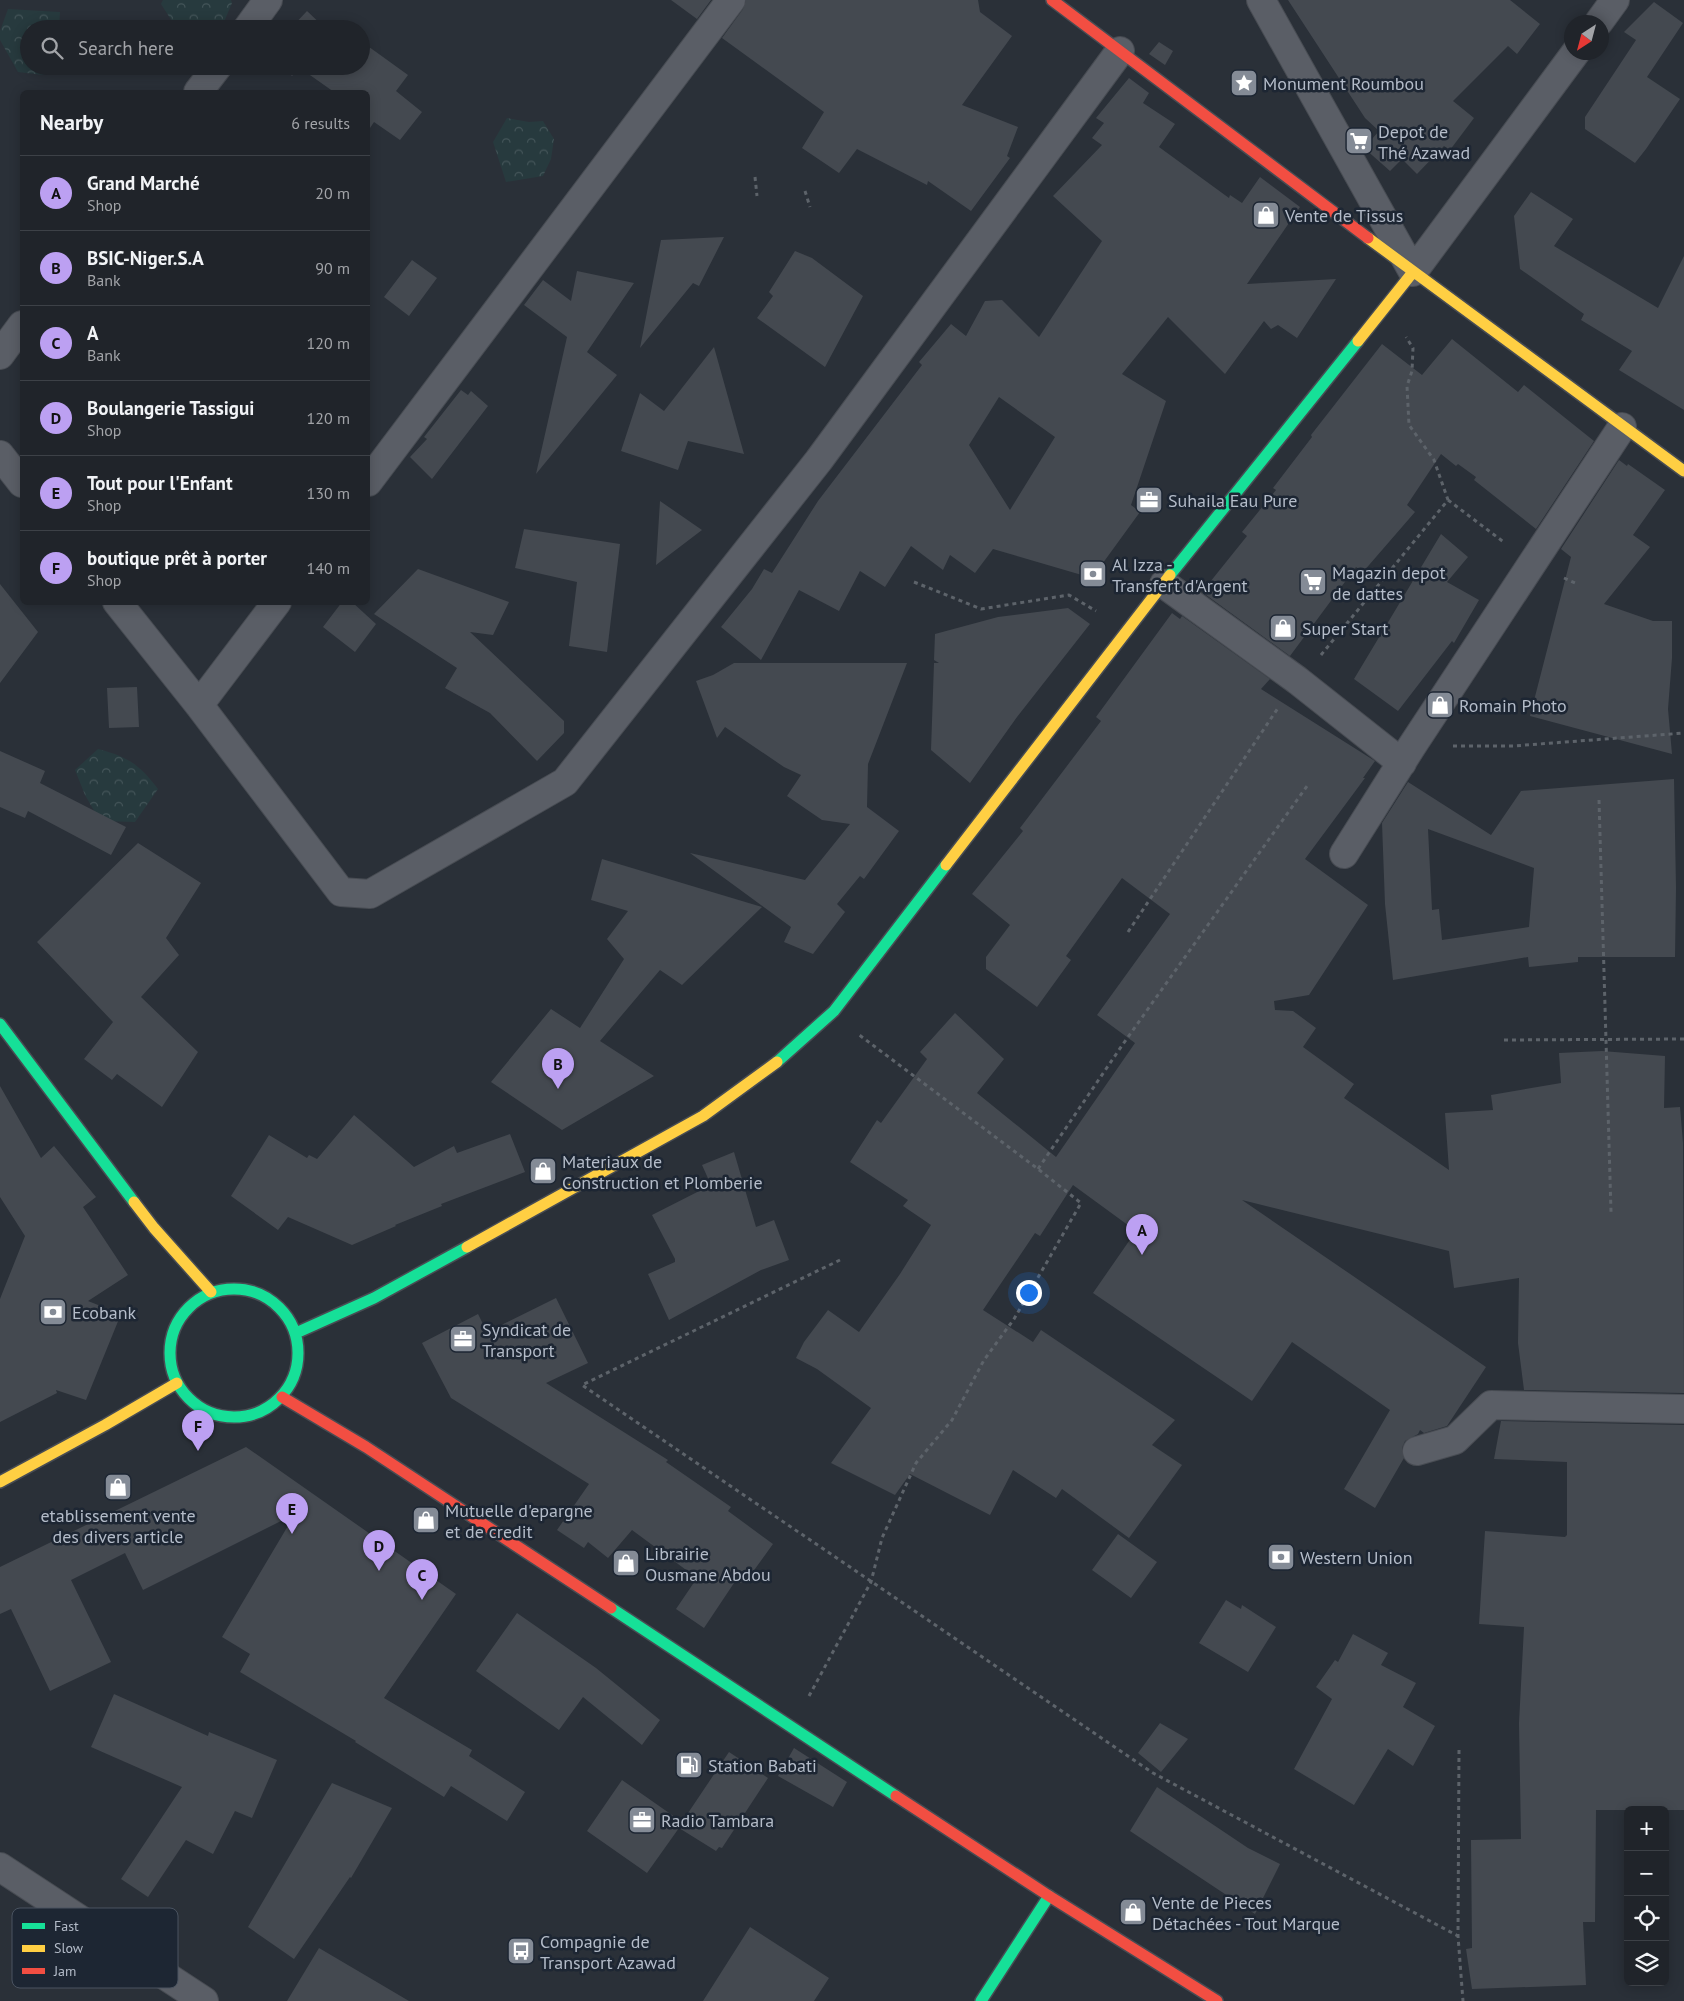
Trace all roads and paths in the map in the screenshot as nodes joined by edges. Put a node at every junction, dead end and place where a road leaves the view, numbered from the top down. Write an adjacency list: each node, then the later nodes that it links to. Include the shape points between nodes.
1 (268, 0): 7 (street)
2 (731, 0): 23 (street)
3 (1052, 0): 8 (street)
4 (1261, 0): 16 (street)
5 (1615, 0): 6 (street)
6 (1604, 15)
7 (253, 20)
8 (1120, 51): 16 (street); 31 (street, via 819,460 565,782 370,894 341,892)
9 (1570, 60): 16 (street)
10 (211, 75): 11 (street)
11 (200, 90)
12 (755, 177): 14 (path)
13 (804, 191): 15 (path)
14 (757, 196)
15 (810, 207)
16 (1413, 272): 17 (street); 20 (street)
17 (1385, 305): 26 (street); 30 (path, via 1413,348 1412,371 1407,386 1409,425 1434,460 1448,500 1318,659)
18 (20, 328): 19 (street)
19 (0, 355)
20 (1622, 427): 22 (street); 33 (street)
21 (0, 455): 24 (street)
22 (1684, 471)
23 (370, 479)
24 (20, 481)
25 (914, 582): 29 (path, via 981,609 1069,594)
26 (1164, 584): 29 (street); 30 (street)
27 (119, 605): 31 (street)
28 (275, 605): 31 (street)
29 (1127, 629): 38 (street)
30 (1297, 680): 33 (street); 37 (path)
31 (199, 705)
32 (1684, 733): 33 (path)
33 (1407, 754): 36 (street)
34 (1307, 786): 43 (path)
35 (1599, 800): 41 (path)
36 (1344, 854)
37 (1128, 932)
38 (834, 1011): 43 (path, via 860,1036); 47 (street, via 770,1068 703,1116 374,1298)
39 (0, 1024): 46 (street, via 154,1228)
40 (1504, 1040): 41 (path)
41 (1606, 1040): 42 (path); 44 (path)
42 (1684, 1040)
43 (1038, 1169): 53 (path, via 1081,1203 1014,1319 984,1360 952,1420 916,1464 882,1538)
44 (1611, 1212)
45 (840, 1260): 53 (path, via 582,1385)
46 (211, 1292): 47 (street, via 232,1288 252,1291 271,1300 286,1315); 48 (street, via 192,1304 178,1320 170,1341 170,1362)
47 (296, 1333): 49 (street, via 299,1356 294,1378)
48 (177, 1384): 49 (street, via 207,1412 226,1417 247,1416 266,1409); 52 (street)
49 (282, 1396): 54 (street, via 366,1447)
50 (1684, 1409): 51 (street, via 1491,1406 1455,1440)
51 (1417, 1451)
52 (0, 1482)
53 (871, 1582): 54 (path); 59 (path, via 1153,1773)
54 (792, 1726): 57 (street)
55 (1459, 1750): 59 (path)
56 (0, 1866): 58 (street)
57 (1049, 1896): 62 (street); 63 (street)
58 (63, 1908)
59 (1458, 1936): 64 (path)
60 (178, 1984): 61 (street)
61 (204, 2001)
62 (981, 2001)
63 (1217, 2001)
64 (1463, 2001)

